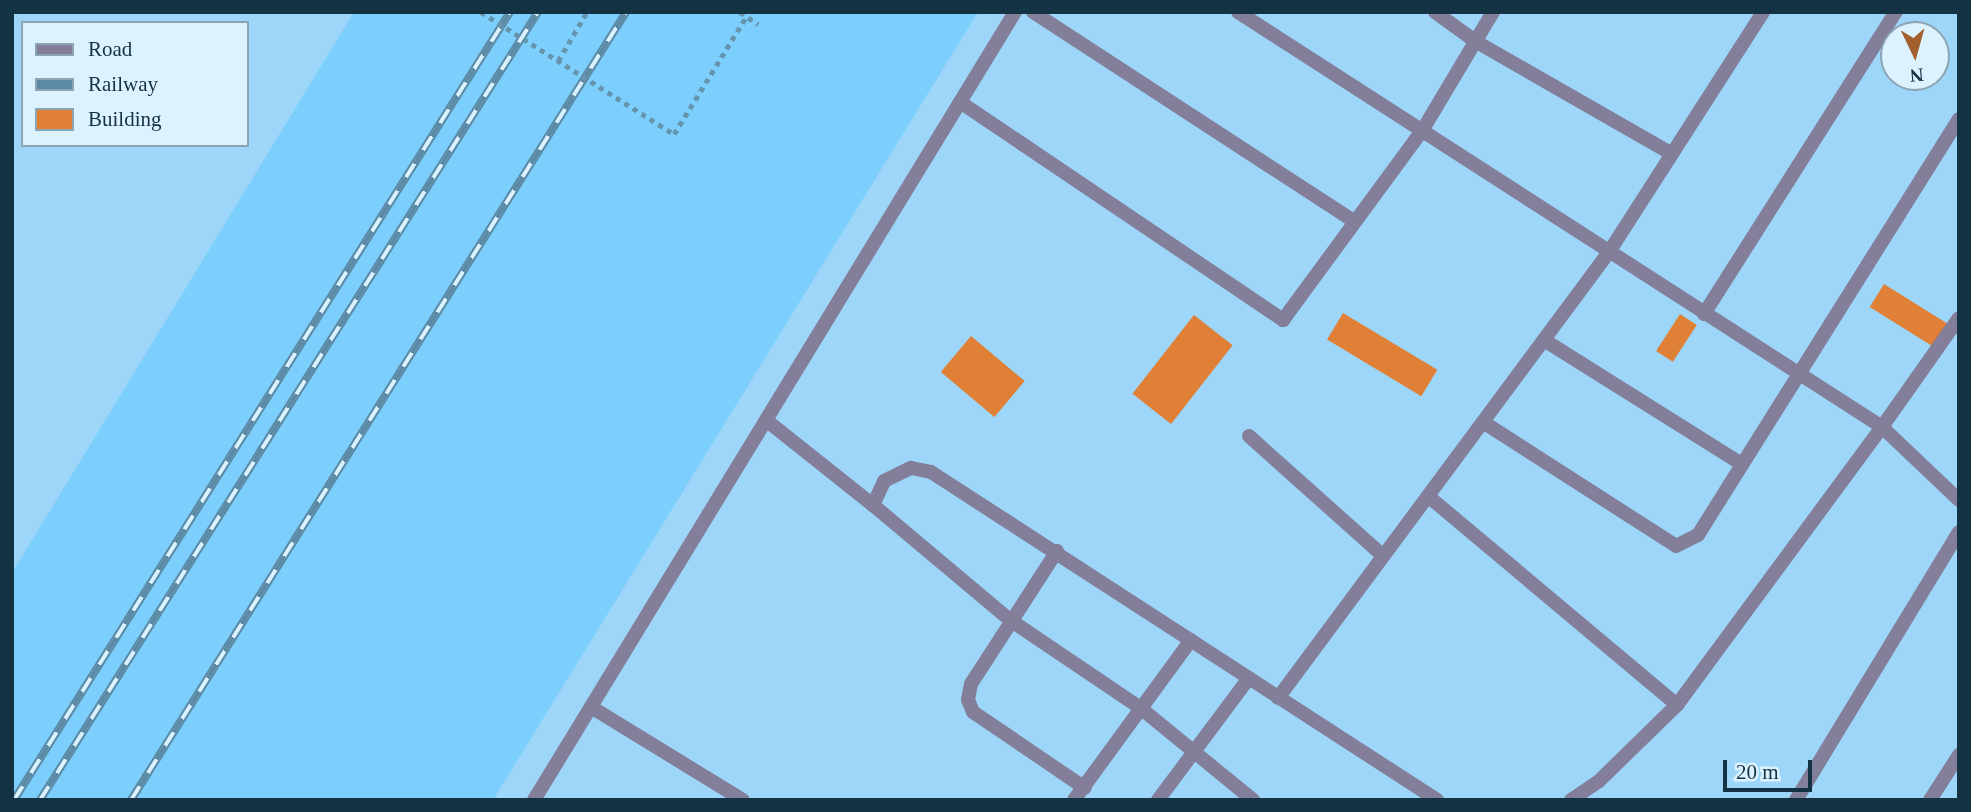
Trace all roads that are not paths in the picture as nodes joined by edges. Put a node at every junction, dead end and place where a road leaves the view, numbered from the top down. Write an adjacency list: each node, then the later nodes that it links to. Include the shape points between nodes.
1 (1015, 12): 9 (street)
2 (1033, 12): 13 (street)
3 (1238, 12): 11 (street)
4 (1435, 12): 8 (street)
5 (1493, 12): 8 (street)
6 (1763, 12): 12 (street)
7 (1896, 12): 15 (street)
8 (1475, 41): 11 (street); 12 (street)
9 (960, 102): 13 (street, via 1283,320); 19 (street)
10 (1959, 119): 18 (street)
11 (1422, 131): 13 (street); 14 (street)
12 (1672, 154): 14 (street)
13 (1355, 222)
14 (1609, 252): 15 (street); 17 (street)
15 (1704, 314): 18 (street)
16 (1959, 318): 21 (street)
17 (1544, 340): 20 (street); 23 (street)
18 (1799, 374): 21 (street); 23 (street)
19 (766, 420): 26 (street); 35 (street)
20 (1483, 422): 23 (street, via 1676,546 1698,535); 24 (street)
21 (1882, 427): 25 (street); 34 (street)
22 (1249, 436): 29 (street)
23 (1742, 464)
24 (1428, 496): 29 (street); 34 (street)
25 (1959, 500)
26 (873, 505): 28 (street, via 884,481 911,468 931,472); 30 (street)
27 (1959, 533): 47 (street)
28 (1057, 551): 30 (street); 31 (street)
29 (1383, 556): 33 (street)
30 (1010, 620): 36 (street); 39 (street, via 971,684 968,700 973,712)
31 (1191, 640): 32 (street); 36 (street)
32 (1249, 678): 33 (street); 37 (street)
33 (1278, 698): 45 (street)
34 (1677, 705): 46 (street, via 1599,782)
35 (591, 707): 40 (street); 41 (street)
36 (1142, 709): 37 (street); 39 (street)
37 (1193, 753): 43 (street); 44 (street)
38 (1959, 755): 48 (street)
39 (1085, 788): 42 (street)
40 (534, 800)
41 (743, 800)
42 (1074, 800)
43 (1158, 800)
44 (1253, 800)
45 (1437, 800)
46 (1572, 800)
47 (1796, 800)
48 (1930, 800)

